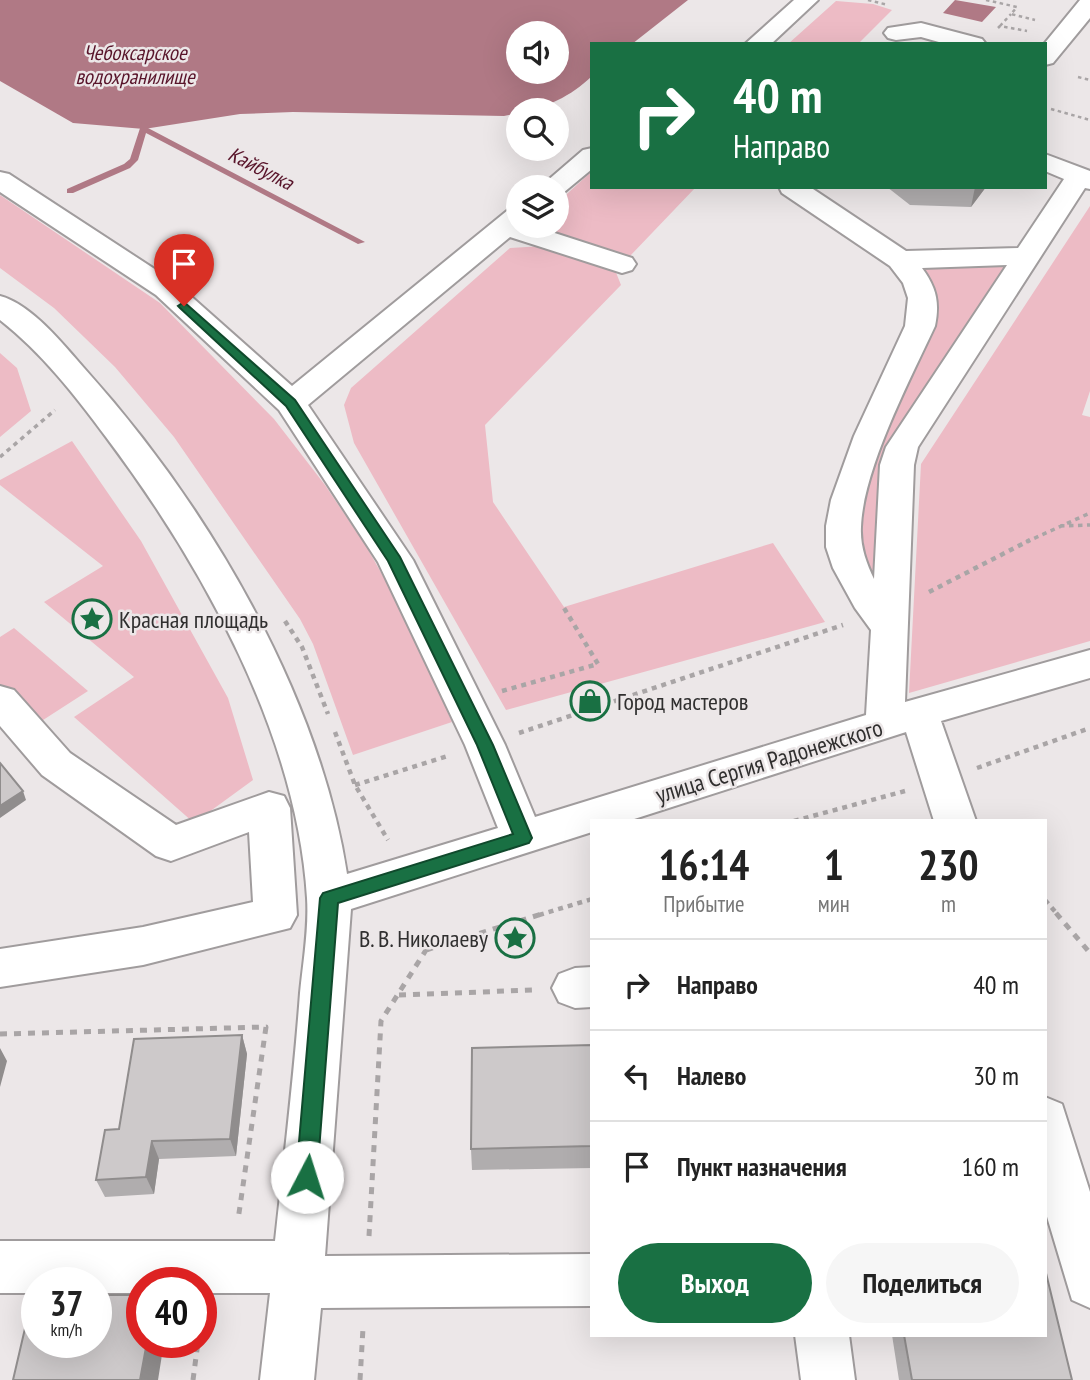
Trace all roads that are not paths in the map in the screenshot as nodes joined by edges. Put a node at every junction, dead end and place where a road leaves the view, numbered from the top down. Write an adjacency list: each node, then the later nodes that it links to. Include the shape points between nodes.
1 (807, 0): 6 (street)
2 (1059, 0): 3 (street)
3 (1090, 3): 8 (street)
4 (923, 7): 5 (street)
5 (891, 39): 7 (street, via 921,30)
6 (759, 42)
7 (966, 42)
8 (1047, 56)
9 (590, 158): 11 (street)
10 (1047, 163): 13 (street)
11 (568, 175)
12 (0, 180): 21 (street, via 166,289)
13 (1084, 180): 17 (street)
14 (795, 189): 18 (street)
15 (506, 226): 21 (street)
16 (555, 238): 19 (street)
17 (1028, 256): 18 (street); 22 (street, via 902,447)
18 (900, 260): 22 (street, via 922,290 925,306 862,453 843,526 844,546 857,582)
19 (622, 264)
20 (0, 305): 28 (street, via 43,341 90,393 200,551 262,665 293,736 321,840)
21 (291, 403): 27 (street, via 395,560 485,745)
22 (885, 617): 25 (street)
23 (1090, 664): 25 (street, улица Сергия Радонежского)
24 (0, 700): 29 (street, via 56,764 171,844 269,808 275,915 143,946)
25 (902, 719): 26 (street); 27 (street, улица Сергия Радонежского)
26 (954, 819)
27 (523, 838): 28 (street, улица Сергия Радонежского)
28 (329, 898): 32 (street)
29 (0, 968)
30 (1047, 1127): 34 (street)
31 (0, 1267): 32 (street, via 232,1267)
32 (298, 1275): 33 (street, via 366,1280); 36 (street)
33 (590, 1280)
34 (1090, 1282)
35 (822, 1337): 37 (street)
36 (287, 1380)
37 (828, 1380)

